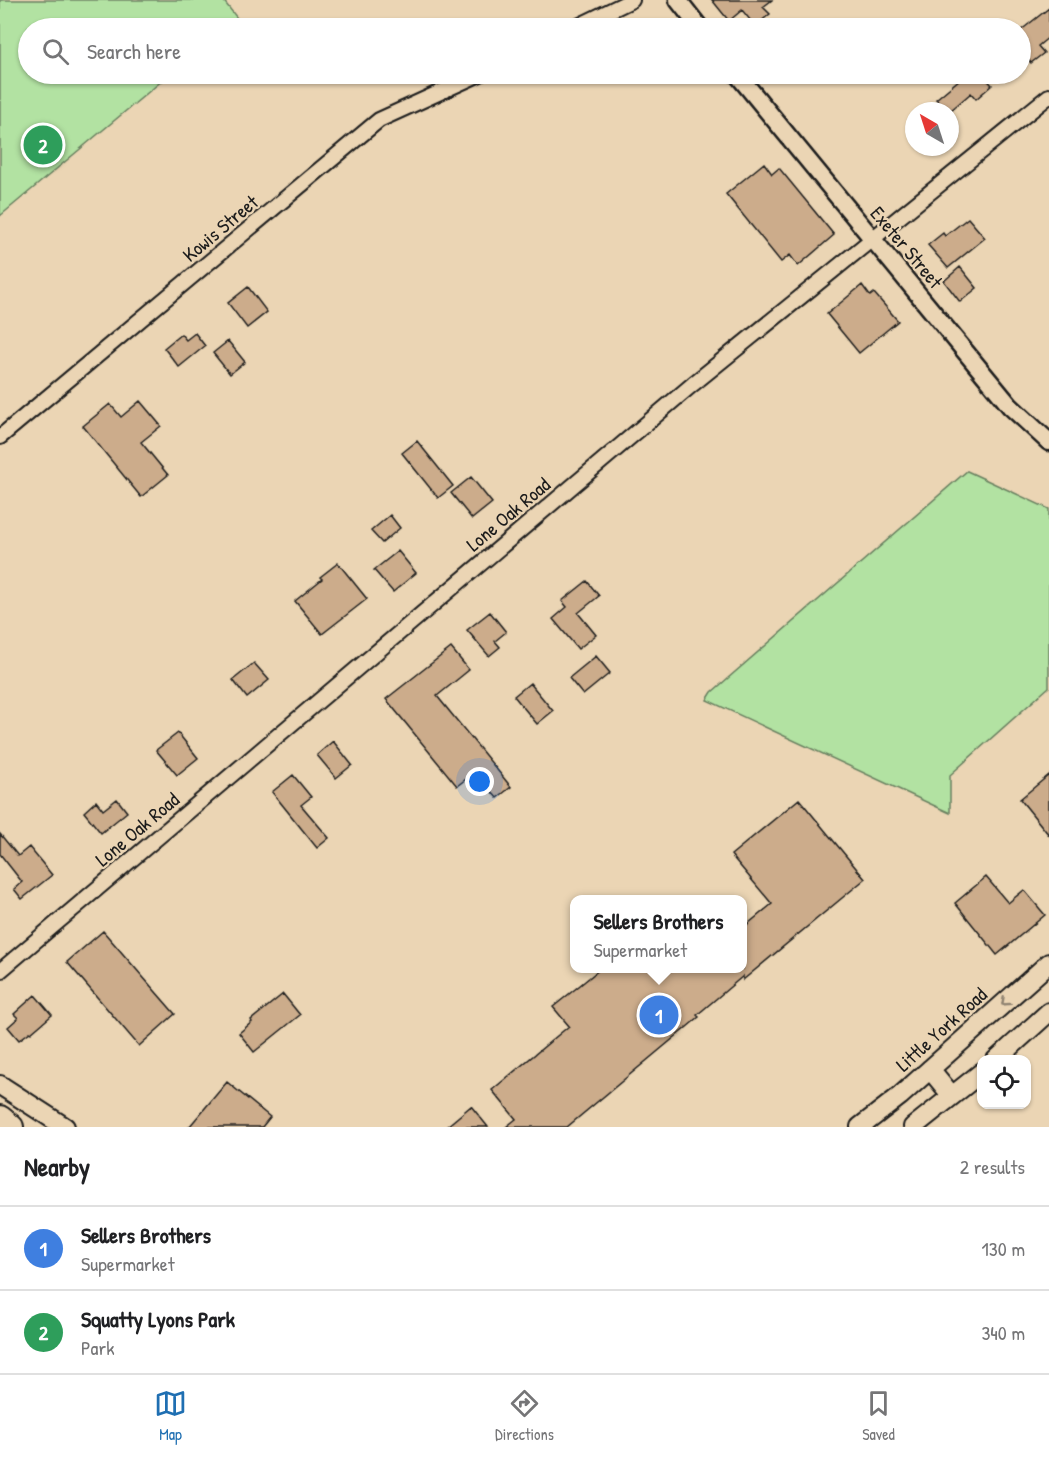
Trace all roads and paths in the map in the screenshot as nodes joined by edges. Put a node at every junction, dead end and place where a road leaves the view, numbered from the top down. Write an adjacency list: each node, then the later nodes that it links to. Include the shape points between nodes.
1 (632, 0): 3 (street)
2 (678, 0): 4 (street)
3 (595, 18)
4 (692, 18)
5 (458, 84): 9 (street, Kowis Street, via 380,120)
6 (745, 84): 8 (street, Exeter Street)
7 (1049, 96): 8 (street, Lone Oak Road)
8 (873, 239): 10 (street, Exeter Street, via 1010,406); 12 (street, Lone Oak Road, via 693,384)
9 (0, 437)
10 (1049, 442)
11 (1049, 963): 15 (main road, Little York Road, one-way to 15)
12 (0, 971)
13 (1049, 1012): 14 (main road)
14 (1001, 1055)
15 (930, 1069): 19 (main road, Little York Road); 20 (main road)
16 (977, 1075): 20 (main road)
17 (0, 1085): 25 (main road)
18 (0, 1094): 24 (main road)
19 (900, 1096): 26 (main road); 27 (main road, Little York Road)
20 (952, 1096): 22 (main road)
21 (0, 1118): 23 (highway)
22 (917, 1124)
23 (11, 1127)
24 (42, 1127)
25 (65, 1127)
26 (855, 1127)
27 (860, 1127)

